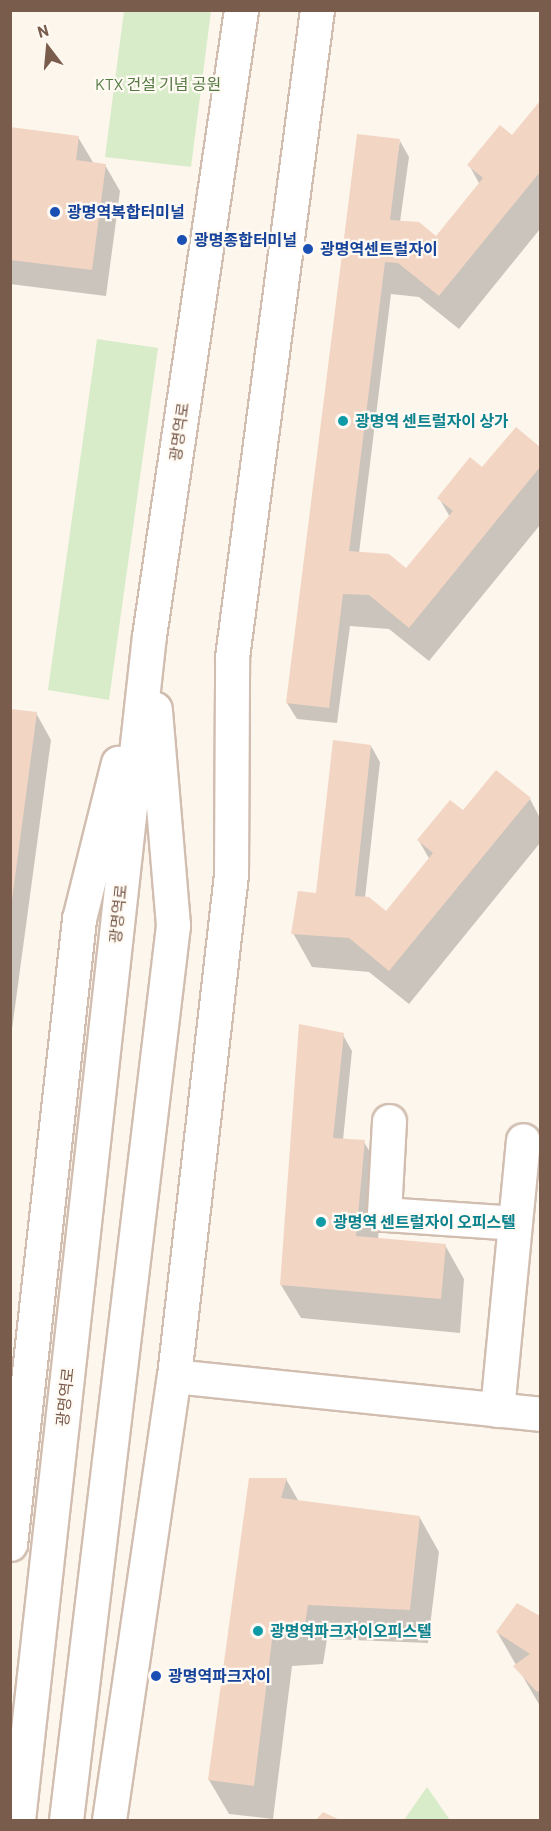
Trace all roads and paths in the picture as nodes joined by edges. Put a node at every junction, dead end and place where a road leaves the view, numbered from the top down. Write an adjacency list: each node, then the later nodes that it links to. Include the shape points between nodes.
1 (241, 10): 3 (street, 광명역로)
2 (317, 10): 7 (street, via 232,657 231,874)
3 (149, 636): 10 (street, via 79,919); 11 (street, 광명역로); 12 (street, via 174,925)
4 (389, 1121): 6 (street, via 384,1214)
5 (523, 1140): 6 (street)
6 (515, 1223): 8 (street)
7 (174, 1376): 8 (street); 13 (street)
8 (497, 1410): 9 (street)
9 (540, 1414)
10 (10, 1544)
11 (18, 1821)
12 (66, 1821)
13 (109, 1821)

